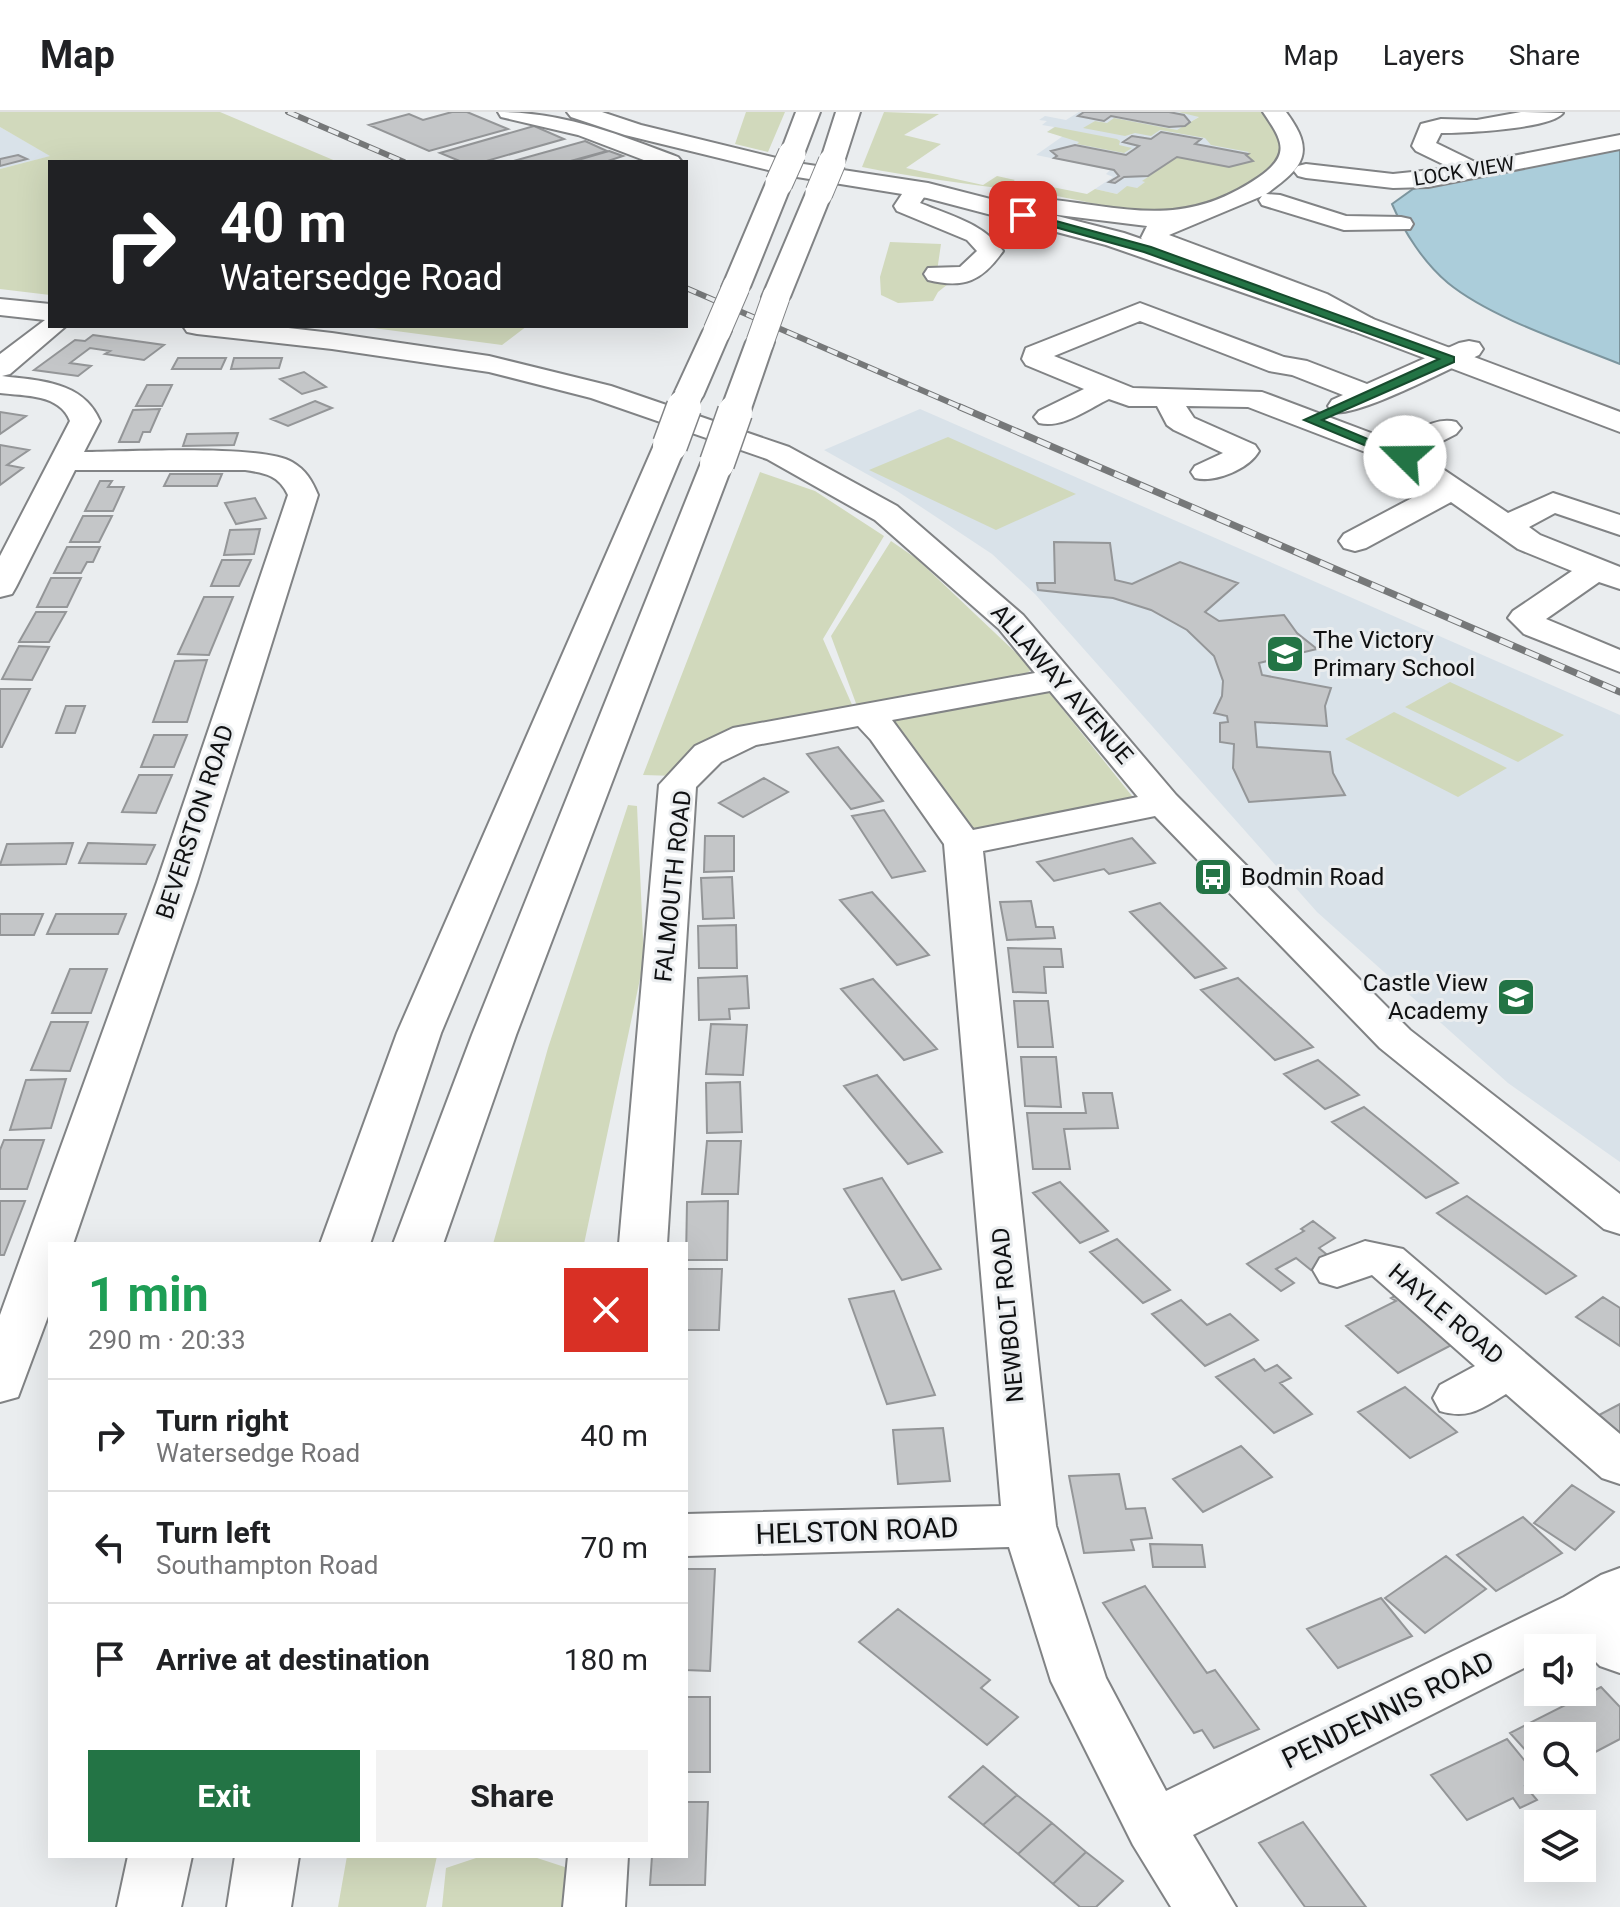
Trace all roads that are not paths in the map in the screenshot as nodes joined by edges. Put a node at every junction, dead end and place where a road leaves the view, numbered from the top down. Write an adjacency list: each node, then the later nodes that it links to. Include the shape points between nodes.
1 (509, 112): 12 (street)
2 (579, 112): 9 (main road)
3 (594, 112): 9 (main road)
4 (808, 112): 55 (main road, bridge, via 419,1033)
5 (848, 112): 56 (main road, bridge)
6 (1274, 112): 20 (street, via 1295,142 1287,166 1252,192)
7 (1294, 112): 15 (street, via 1314,140)
8 (1552, 113): 10 (street, via 1477,127)
9 (617, 119): 12 (main road)
10 (1432, 119): 16 (street, via 1424,146)
11 (1620, 142): 16 (street, LOCK VIEW)
12 (672, 150): 13 (main road)
13 (717, 151): 14 (street); 17 (main road)
14 (688, 163)
15 (1306, 171): 16 (street, LOCK VIEW, via 1393,181); 18 (street)
16 (1475, 171)
17 (922, 190): 20 (main road, via 968,193); 21 (main road); 22 (street, via 906,206 976,235 990,251 969,276)
18 (1271, 200): 19 (street, via 1340,223); 20 (street)
19 (1401, 224)
20 (1172, 233): 21 (street); 25 (street); 28 (main road, via 1304,282)
21 (1115, 239): 25 (main road)
22 (937, 274)
23 (0, 307): 24 (street)
24 (48, 312)
25 (1363, 325): 28 (main road)
26 (50, 328): 29 (street)
27 (215, 328): 49 (street, ALLAWAY AVENUE, via 489,364 601,392 778,453 886,513 996,607)
28 (1459, 354): 32 (street); 36 (main road)
29 (0, 368)
30 (0, 384): 39 (street, via 53,392 83,410 85,421)
31 (1109, 388): 32 (street, via 1036,359 1036,354 1140,311); 33 (street, via 1129,397); 34 (street)
32 (1369, 395): 35 (street)
33 (1167, 397): 35 (street, via 1252,398); 40 (street, via 1184,424 1244,451)
34 (1049, 417)
35 (1311, 420): 38 (street)
36 (1620, 423)
37 (1446, 428): 38 (street)
38 (1395, 454): 41 (street)
39 (67, 461): 43 (street); 54 (street, BEVERSTON ROAD, via 245,461 280,467 296,480 303,495 177,882)
40 (1206, 472)
41 (1451, 490): 44 (street); 45 (street)
42 (1620, 526): 44 (street, via 1553,502)
43 (15, 527): 47 (street)
44 (1506, 527): 46 (street)
45 (1355, 541)
46 (1608, 574): 48 (street, via 1525,618)
47 (0, 587)
48 (1620, 662)
49 (1059, 679): 50 (street, FALMOUTH ROAD); 51 (street, ALLAWAY AVENUE)
50 (867, 715): 52 (street, NEWBOLT ROAD); 57 (street, FALMOUTH ROAD, via 746,736 708,754 678,785)
51 (1163, 803): 52 (street); 53 (street, ALLAWAY AVENUE, via 1395,1039)
52 (963, 844): 64 (street, NEWBOLT ROAD)
53 (1620, 1218)
54 (50, 1242)
55 (346, 1242)
56 (419, 1242)
57 (643, 1242)
58 (48, 1248): 61 (street, BEVERSTON ROAD)
59 (1337, 1270): 60 (street, HAYLE ROAD, via 1365,1257 1386,1261)
60 (1510, 1369): 62 (street, HAYLE ROAD); 63 (street, HAYLE ROAD)
61 (0, 1384)
62 (1458, 1398)
63 (1620, 1464)
64 (1029, 1526): 65 (street, HELSTON ROAD); 67 (street, NEWBOLT ROAD, via 1079,1681)
65 (688, 1535)
66 (1608, 1618): 67 (street, PENDENNIS ROAD)
67 (1154, 1826): 74 (street, NEWBOLT ROAD)
68 (160, 1858): 71 (main road)
69 (267, 1858): 72 (main road)
70 (598, 1858): 73 (street)
71 (149, 1907)
72 (259, 1907)
73 (594, 1907)
74 (1205, 1907)

